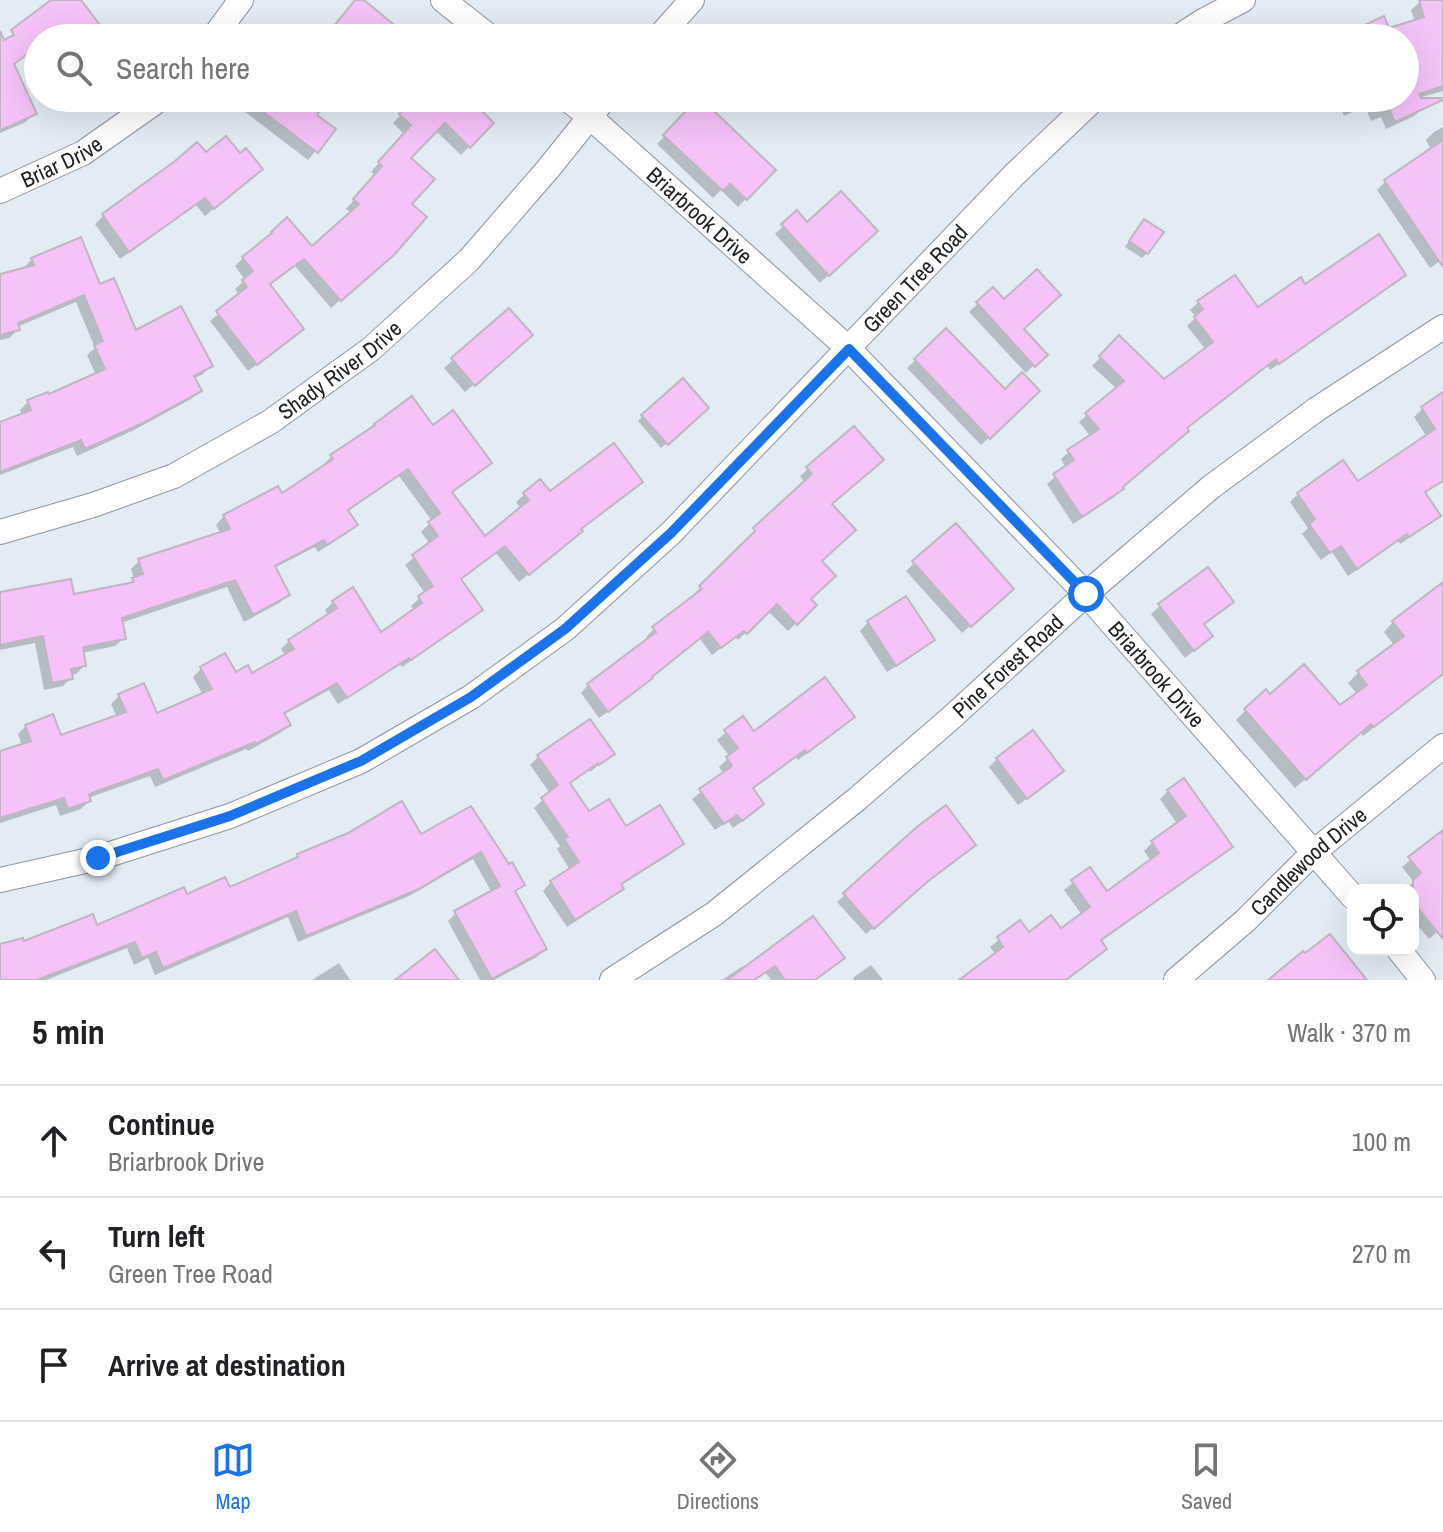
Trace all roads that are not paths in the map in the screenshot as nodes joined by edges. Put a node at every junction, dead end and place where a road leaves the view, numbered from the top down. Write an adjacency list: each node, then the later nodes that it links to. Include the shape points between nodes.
1 (241, 0): 5 (street)
2 (443, 0): 6 (street)
3 (692, 0): 7 (street)
4 (1243, 0): 8 (street)
5 (223, 24)
6 (473, 24)
7 (671, 24)
8 (1198, 24)
9 (141, 112): 13 (street, Briar Drive, via 83,153)
10 (593, 112): 16 (street, Shady River Drive, via 469,260 371,349 270,422 174,476)
11 (602, 112): 15 (street, Briarbrook Drive)
12 (1080, 112): 15 (street, Green Tree Road)
13 (0, 191)
14 (1443, 327): 17 (street, Pine Forest Road, via 1317,409 1211,487)
15 (849, 349): 17 (street, Briarbrook Drive); 20 (street, Green Tree Road, via 671,533 565,629 471,697 361,761 230,816 98,858)
16 (0, 532)
17 (1086, 594): 19 (street, Briarbrook Drive); 23 (street, Pine Forest Road, via 857,799 714,914)
18 (1443, 746): 19 (street, Candlewood Drive)
19 (1314, 852): 21 (street, Briarbrook Drive); 24 (street, Candlewood Drive)
20 (0, 880)
21 (1347, 890)
22 (1404, 956): 25 (street)
23 (612, 980)
24 (1176, 980)
25 (1423, 980)

